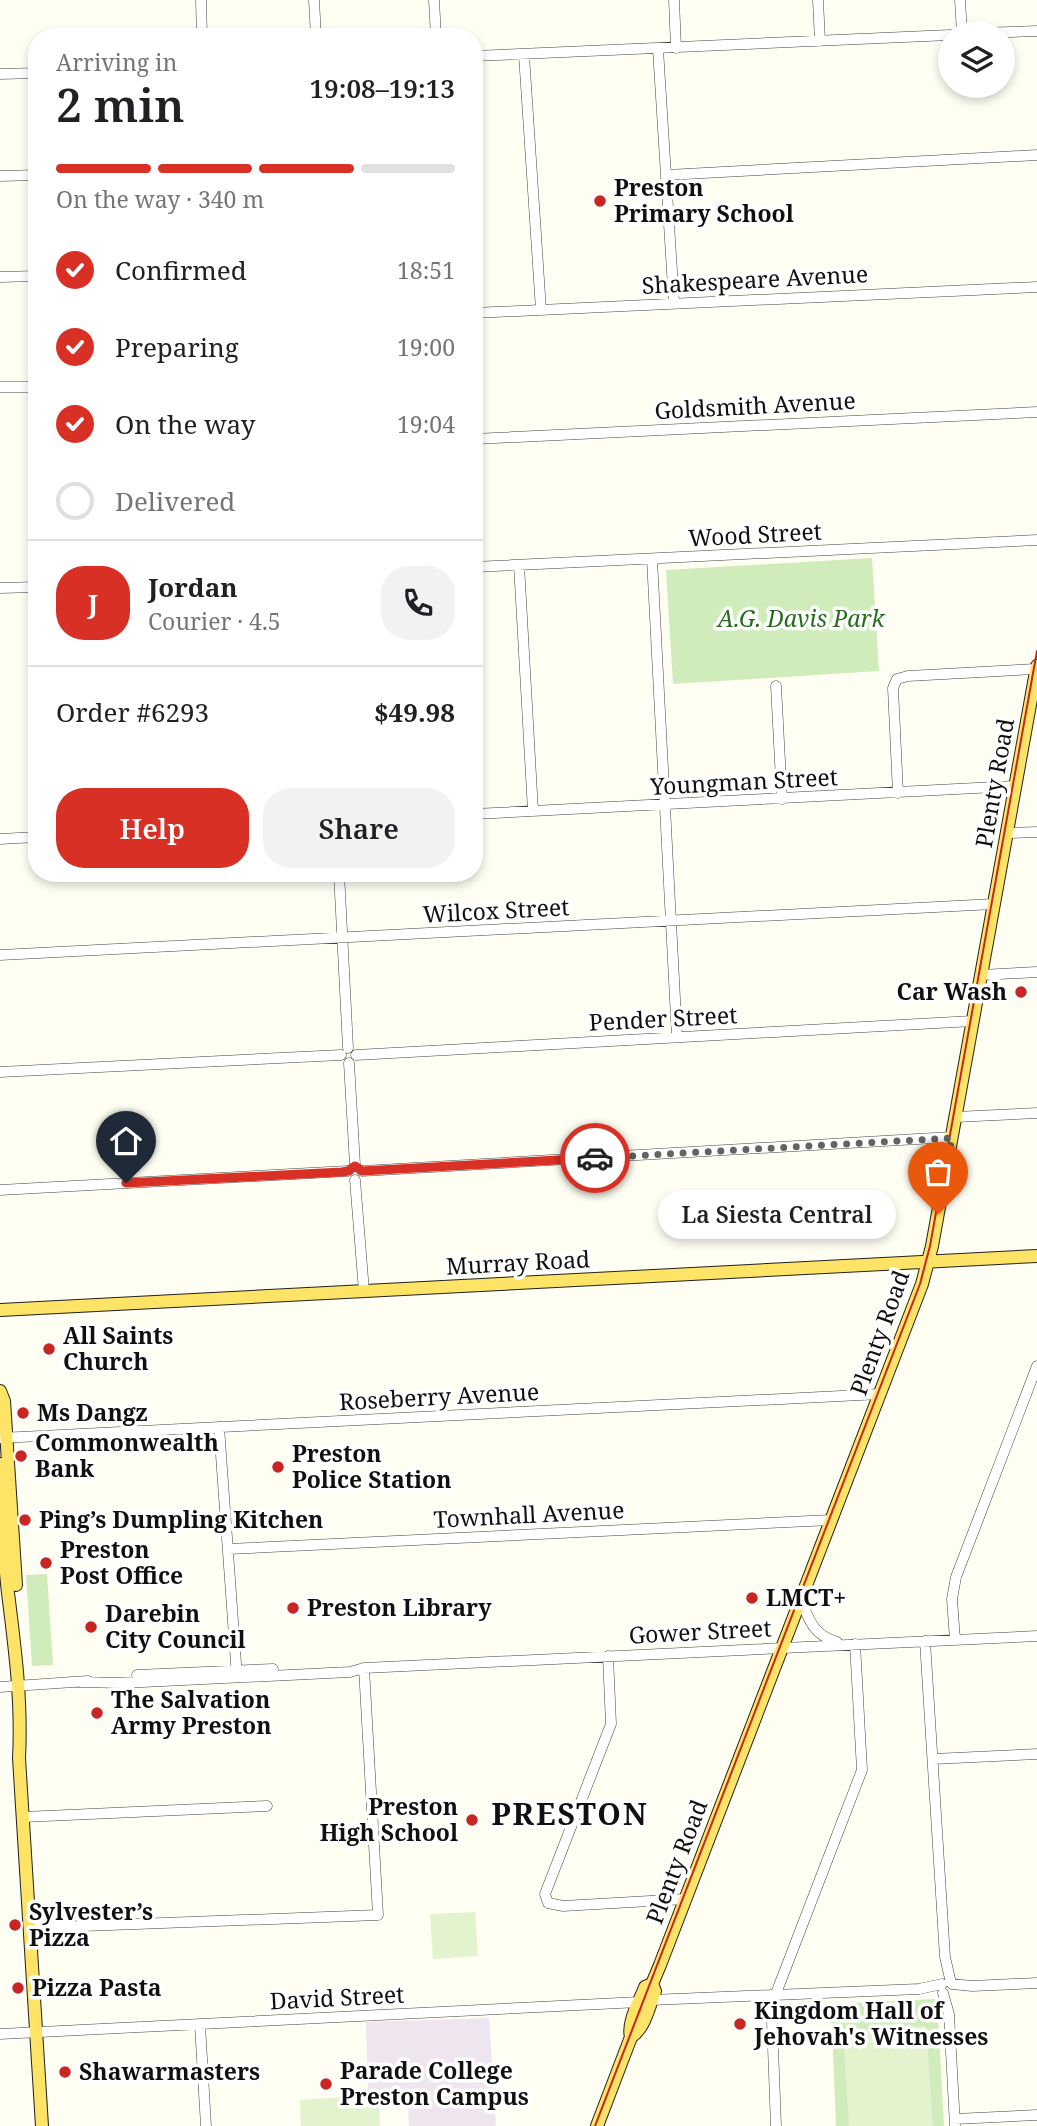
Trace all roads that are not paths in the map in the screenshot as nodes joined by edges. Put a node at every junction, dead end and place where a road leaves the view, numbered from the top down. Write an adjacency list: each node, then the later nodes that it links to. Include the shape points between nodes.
1 (201, 0): 8 (street)
2 (314, 0): 9 (street)
3 (434, 0): 10 (street)
4 (674, 0): 15 (street)
5 (818, 0): 14 (street)
6 (960, 0): 7 (street)
7 (961, 21)
8 (202, 28)
9 (316, 28)
10 (436, 28)
11 (1037, 31): 12 (street)
12 (1015, 32)
13 (938, 35): 14 (street)
14 (820, 41): 15 (street)
15 (677, 48): 16 (street)
16 (659, 49): 17 (street); 24 (street)
17 (524, 55): 18 (street); 29 (street)
18 (483, 57)
19 (28, 73): 20 (street)
20 (0, 75)
21 (1037, 155): 24 (street)
22 (28, 175): 23 (street)
23 (0, 176)
24 (667, 176): 28 (street)
25 (28, 275): 26 (street)
26 (0, 277)
27 (1037, 288): 28 (street, Shakespeare Avenue)
28 (674, 303): 29 (street, Shakespeare Avenue)
29 (541, 310): 30 (street, Shakespeare Avenue)
30 (483, 313)
31 (0, 387): 32 (street)
32 (28, 387)
33 (1037, 412): 34 (street, Goldsmith Avenue)
34 (483, 439)
35 (1037, 540): 36 (street, Wood Street)
36 (652, 559): 37 (street, Wood Street); 47 (street)
37 (519, 565): 38 (street, Wood Street); 48 (street)
38 (483, 566)
39 (28, 586): 40 (street)
40 (0, 588)
41 (1037, 668): 43 (main road, Plenty Road); 45 (street, via 897,679 893,688)
42 (776, 687): 46 (street)
43 (1035, 690): 44 (main road, Plenty Road)
44 (1015, 786): 45 (street, Youngman Street); 51 (main road, Plenty Road)
45 (898, 793): 46 (street, Youngman Street)
46 (782, 799): 47 (street, Youngman Street)
47 (666, 805): 48 (street, Youngman Street); 56 (street)
48 (533, 811): 49 (street, Youngman Street)
49 (483, 814)
50 (1037, 832): 51 (street)
51 (1007, 833): 55 (main road, Plenty Road)
52 (28, 837): 53 (street)
53 (0, 839)
54 (340, 882): 57 (street)
55 (994, 904): 56 (street, Wilcox Street); 60 (main road, Plenty Road)
56 (671, 921): 57 (street, Wilcox Street); 62 (street)
57 (343, 938): 58 (street, Wilcox Street); 63 (street)
58 (0, 955)
59 (1037, 972): 60 (street)
60 (981, 975): 61 (main road, Plenty Road)
61 (973, 1021): 62 (street, Pender Street); 66 (main road, Plenty Road)
62 (677, 1037): 63 (street, Pender Street)
63 (349, 1055): 64 (street, Pender Street); 68 (street)
64 (0, 1072)
65 (1037, 1113): 66 (street)
66 (955, 1118): 67 (main road, Plenty Road)
67 (952, 1138): 68 (street); 71 (main road, Plenty Road)
68 (355, 1169): 69 (street); 72 (street, via 349,1177 355,1180)
69 (0, 1190)
70 (1037, 1255): 71 (main road, Murray Road)
71 (929, 1261): 72 (main road, Murray Road); 76 (main road, Plenty Road)
72 (364, 1291): 73 (main road, Murray Road)
73 (0, 1310)
74 (1037, 1366): 85 (street, via 956,1577 952,1599)
75 (0, 1391): 78 (main road)
76 (880, 1394): 77 (street, Roseberry Avenue); 80 (main road, Plenty Road)
77 (219, 1427): 78 (street, Roseberry Avenue); 81 (street)
78 (4, 1438): 83 (main road, via 16,1591)
79 (0, 1464): 83 (main road)
80 (831, 1520): 81 (street, Townhall Avenue); 82 (main road, Plenty Road)
81 (228, 1549): 91 (street)
82 (801, 1601): 87 (street, via 816,1632); 88 (main road, Plenty Road)
83 (14, 1628): 92 (main road)
84 (1037, 1636): 85 (street, Gower Street)
85 (955, 1640): 86 (street, Gower Street)
86 (925, 1641): 87 (street, Gower Street); 95 (street)
87 (851, 1644): 88 (street, Gower Street); 102 (street, via 862,1770)
88 (782, 1648): 89 (street, Gower Street); 98 (main road, Plenty Road)
89 (608, 1656): 90 (street, Gower Street); 98 (street, via 611,1724 545,1894 548,1903 563,1906)
90 (364, 1668): 91 (street, Gower Street, via 348,1665); 99 (street, via 379,1915)
91 (237, 1674): 92 (street, Gower Street)
92 (18, 1686): 93 (street, Gower Street); 97 (main road)
93 (0, 1687)
94 (1037, 1754): 95 (street)
95 (933, 1759): 101 (street)
96 (267, 1806): 97 (street)
97 (26, 1817): 99 (main road)
98 (685, 1899): 103 (main road, Plenty Road, via 652,1984 645,1987)
99 (33, 1928): 105 (main road)
100 (1037, 1983): 101 (street, David Street)
101 (947, 1988): 102 (street, David Street); 108 (street)
102 (773, 1996): 103 (street, David Street); 113 (street)
103 (645, 2001): 104 (street, David Street); 112 (main road, Plenty Road, via 629,2030 631,2037)
104 (200, 2025): 105 (street, David Street); 111 (street)
105 (40, 2033): 106 (street, David Street); 109 (main road); 110 (main road)
106 (0, 2034)
107 (1037, 2115): 108 (street)
108 (955, 2122)
109 (42, 2126)
110 (49, 2126)
111 (206, 2126)
112 (597, 2126)
113 (776, 2126)

